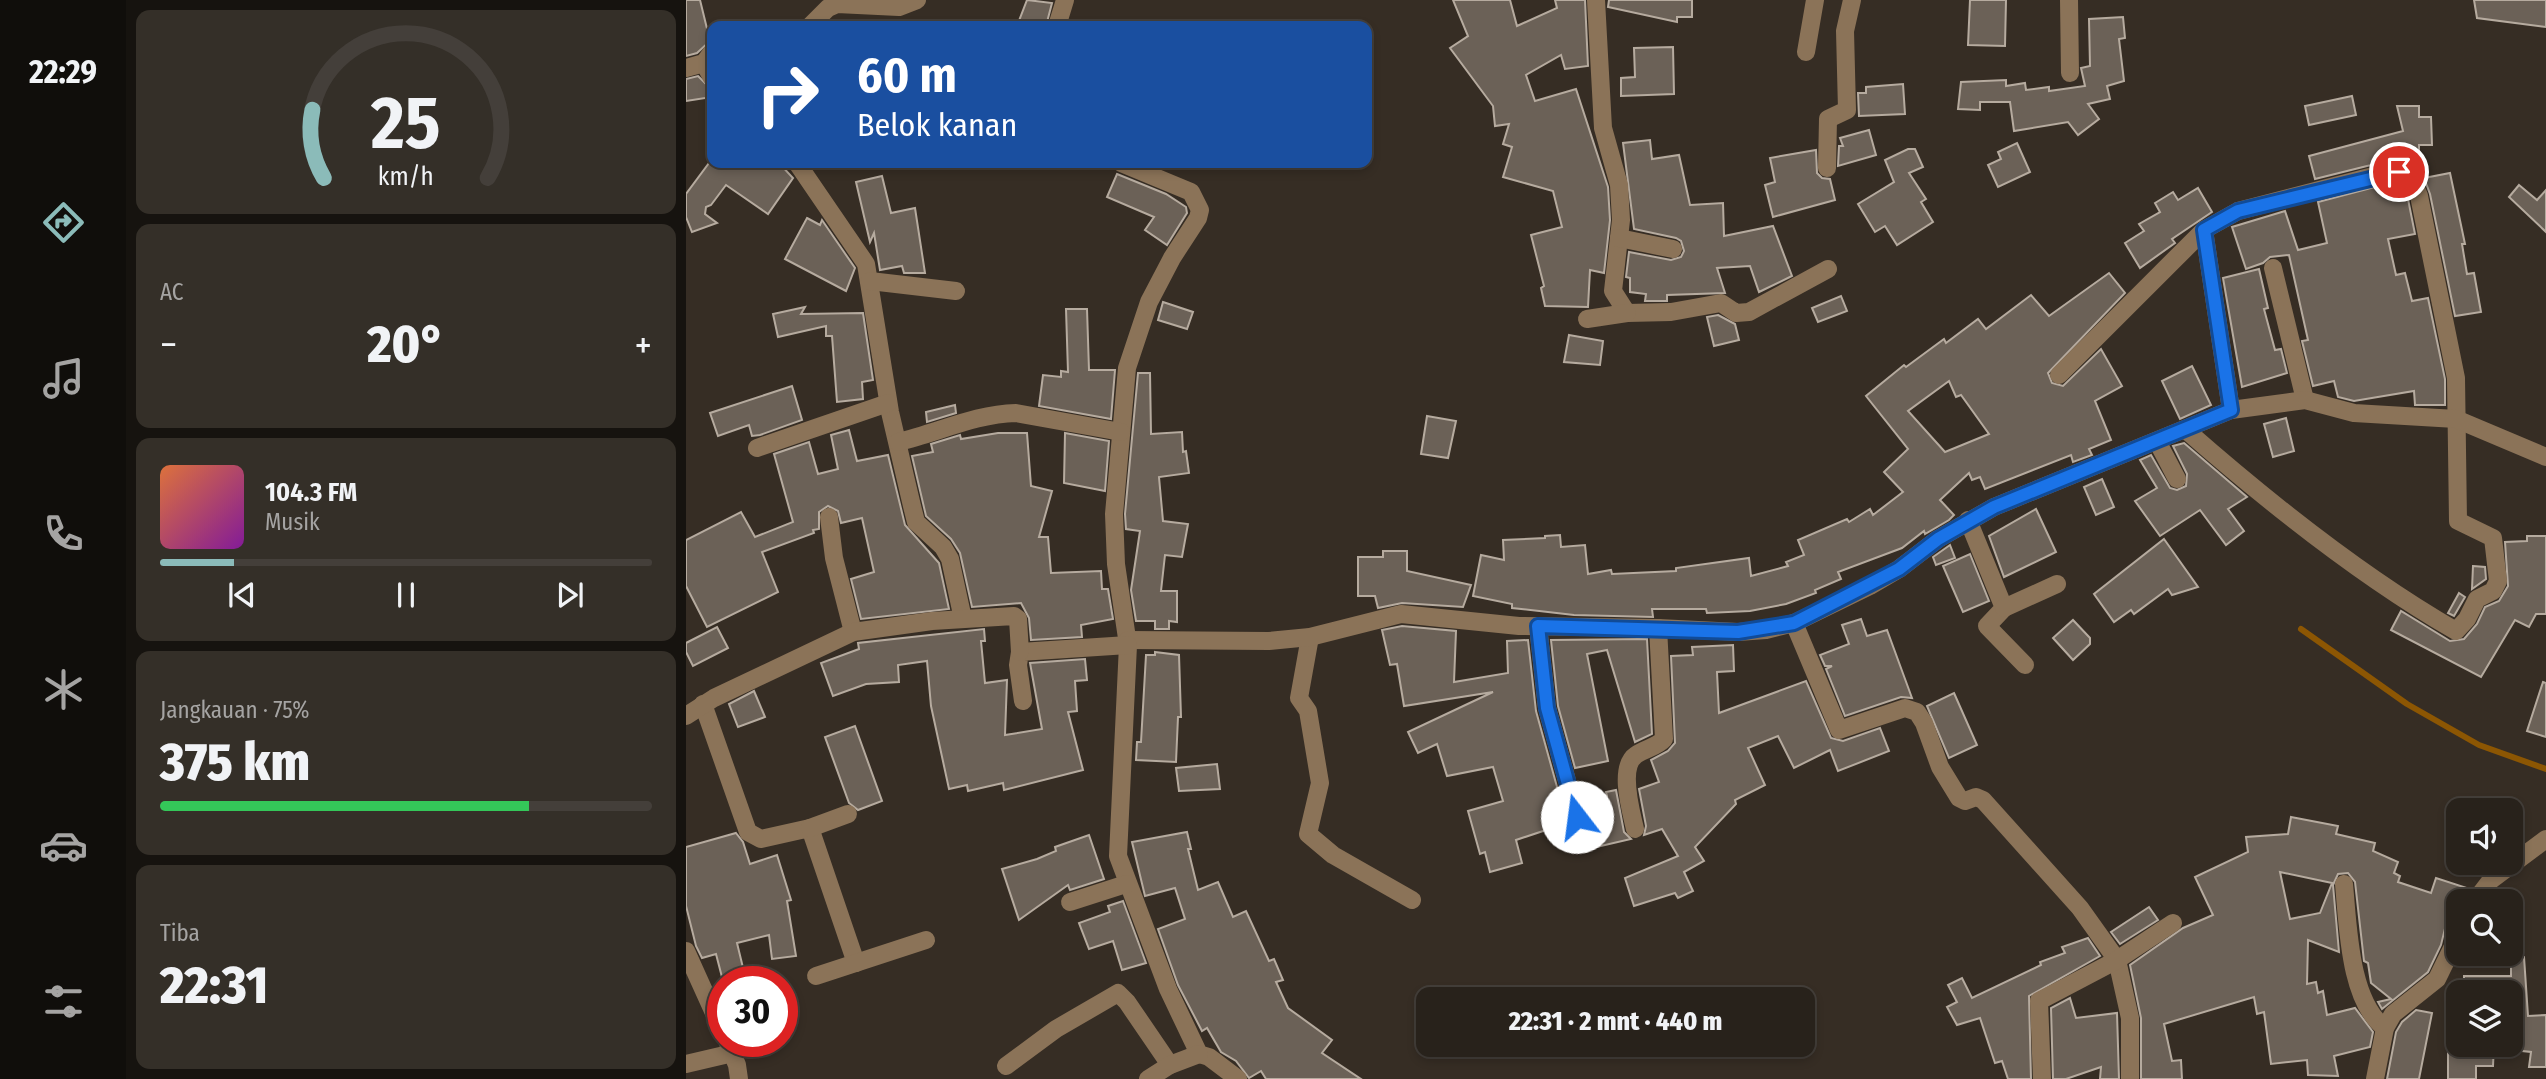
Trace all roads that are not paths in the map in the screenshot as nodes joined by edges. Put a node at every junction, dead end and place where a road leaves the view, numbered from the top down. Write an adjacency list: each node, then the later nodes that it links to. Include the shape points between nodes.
1 (917, 0): 7 (street, via 899,7 837,4)
2 (1065, 0): 8 (street)
3 (1596, 0): 15 (street, via 1603,128 1619,185)
4 (1815, 0): 9 (street)
5 (1852, 0): 13 (street, via 1845,31 1846,110 1828,119)
6 (2069, 0): 10 (street)
7 (815, 21)
8 (1059, 21)
9 (1806, 52)
10 (2070, 73)
11 (801, 168): 19 (street, via 864,257)
12 (1133, 168): 29 (street, via 1191,192 1200,210 1149,302 1135,338)
13 (1827, 168)
14 (2204, 230): 23 (street); 26 (street); 27 (street, via 2238,211 2385,173 2410,174 2456,378)
15 (1619, 238): 16 (street); 21 (street, via 1613,290)
16 (1673, 249)
17 (2273, 268): 24 (street)
18 (1828, 270): 21 (street, via 1749,312 1736,313 1721,303 1671,312)
19 (870, 281): 20 (street); 25 (street)
20 (956, 291)
21 (1628, 313): 22 (street)
22 (1587, 319)
23 (2059, 375)
24 (2305, 400): 26 (street); 27 (street, via 2354,413)
25 (888, 403): 30 (street); 32 (street)
26 (2231, 410): 28 (street)
27 (2456, 419): 28 (street, via 2458,521 2493,538 2498,581 2493,591 2477,599 2456,631 2380,584); 33 (street)
28 (2186, 430): 31 (street)
29 (1121, 432): 30 (street, via 1016,413 967,420 937,434); 45 (street, via 1114,514)
30 (898, 442): 39 (street, via 916,522 950,559)
31 (2157, 442): 34 (street); 36 (street)
32 (757, 448)
33 (2546, 457)
34 (2177, 479)
35 (829, 517): 43 (street)
36 (1968, 520): 38 (street); 40 (street, via 1899,569)
37 (2056, 584): 38 (street)
38 (2004, 608): 47 (street, via 1987,626)
39 (963, 619): 43 (street); 46 (street, via 1014,616)
40 (1794, 623): 42 (street, via 1738,632); 64 (street, via 1839,730 1905,708 1912,710 1924,723 1943,771 1962,800 1983,800 2080,908)
41 (1538, 626): 42 (street); 44 (street, via 1401,614); 52 (street, via 1547,708)
42 (1658, 628): 54 (street, via 1664,739 1630,761 1627,790)
43 (853, 632): 49 (street)
44 (1317, 636): 45 (street); 59 (street, via 1299,698 1308,711 1320,783 1308,834 1333,855)
45 (1128, 642): 46 (street); 56 (street, via 1118,839)
46 (1020, 652): 48 (street)
47 (2025, 664)
48 (1023, 701)
49 (703, 704): 50 (street); 53 (street, via 748,832 761,839)
50 (686, 716)
51 (848, 814): 53 (street)
52 (1577, 817)
53 (810, 828): 66 (street)
54 (1635, 829)
55 (2546, 839): 58 (street)
56 (1126, 884): 60 (street); 70 (street)
57 (2344, 884): 69 (street, via 2351,954 2362,997 2376,1022)
58 (2484, 889)
59 (1412, 900)
60 (1070, 902)
61 (2173, 923): 64 (street)
62 (926, 940): 66 (street)
63 (686, 951): 68 (street)
64 (2118, 960): 79 (street, via 2039,1002); 80 (street, via 2130,1017)
65 (2446, 961): 69 (street, via 2437,979 2393,1014)
66 (856, 963): 67 (street)
67 (816, 976)
68 (707, 998)
69 (2385, 1028): 81 (street)
70 (1199, 1054): 74 (street); 78 (street, via 1209,1056)
71 (707, 1055): 73 (street)
72 (733, 1057): 76 (street)
73 (686, 1063)
74 (1170, 1065): 75 (street, via 1118,993 1056,1029); 77 (street)
75 (1006, 1066)
76 (739, 1079)
77 (1148, 1079)
78 (1238, 1079)
79 (2042, 1079)
80 (2130, 1079)
81 (2375, 1079)

